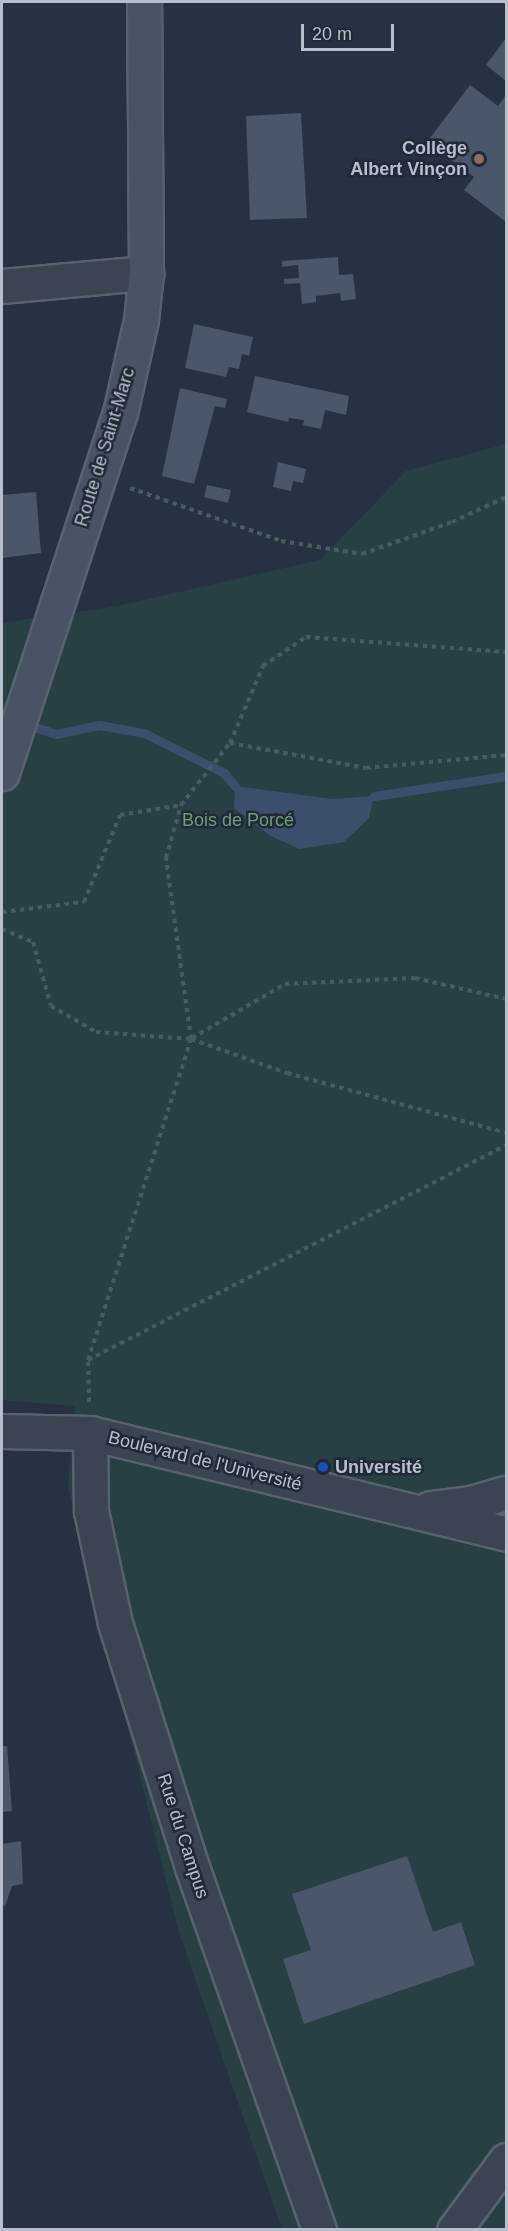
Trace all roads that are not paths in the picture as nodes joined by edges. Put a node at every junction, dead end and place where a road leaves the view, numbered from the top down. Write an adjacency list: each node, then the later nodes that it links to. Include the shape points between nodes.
1 (144, 2): 2 (street, Route de Saint-Marc)
2 (146, 273): 3 (street); 4 (street, Route de Saint-Marc, via 141,320 120,413)
3 (2, 286)
4 (4, 765)
5 (2, 1431): 6 (street, Boulevard de l'Université)
6 (90, 1433): 8 (street, Boulevard de l'Université); 11 (street, Rue du Campus, via 92,1511 115,1623 192,1867)
7 (507, 1493): 8 (street, Boulevard de l'Université, via 470,1503)
8 (407, 1510): 9 (street, Boulevard de l'Université)
9 (507, 1534)
10 (507, 2160): 12 (street)
11 (319, 2229)
12 (454, 2229)

